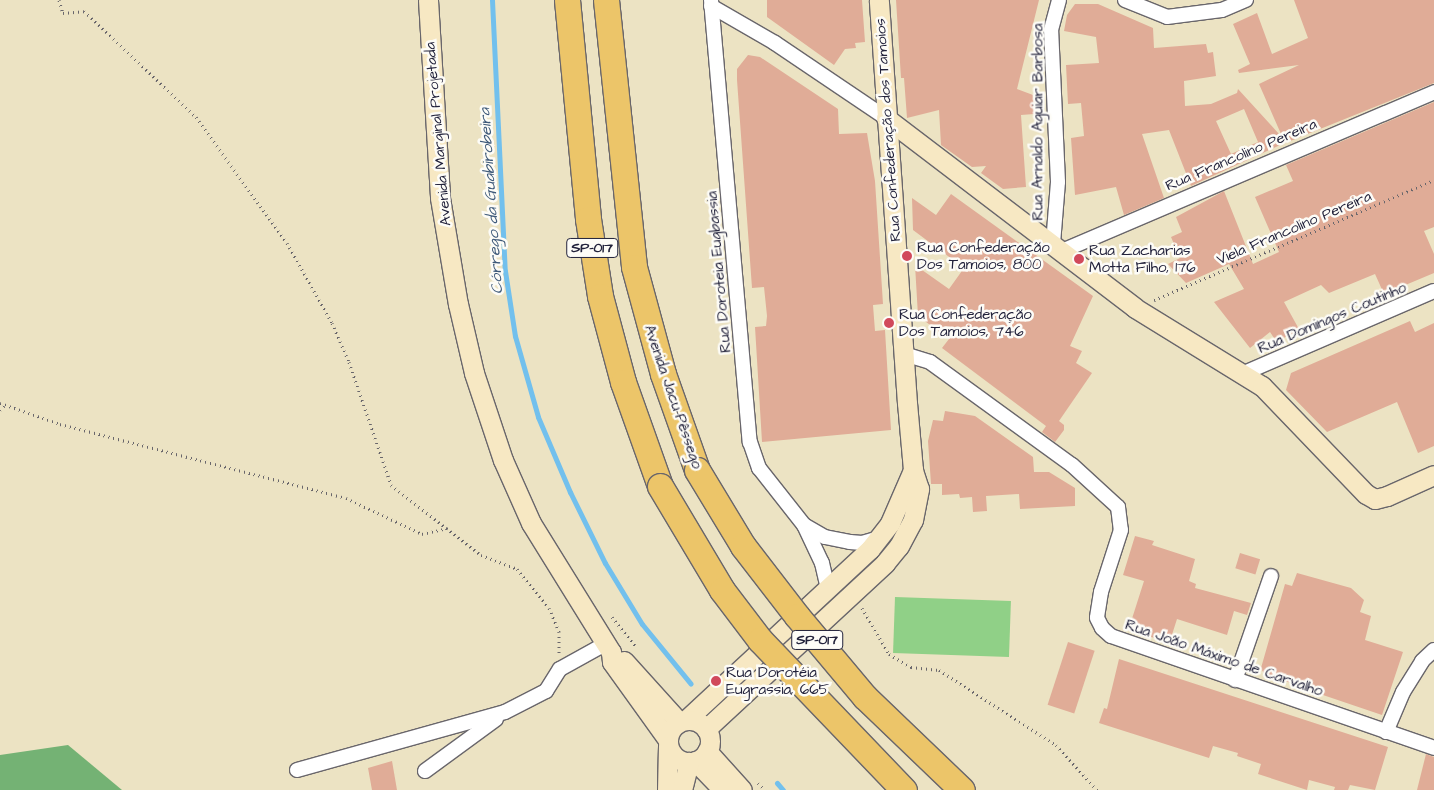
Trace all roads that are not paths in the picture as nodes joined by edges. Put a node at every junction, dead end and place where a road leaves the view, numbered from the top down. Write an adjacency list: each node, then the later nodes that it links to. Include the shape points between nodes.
1 (428, 0): 21 (main road, Avenida Marginal Projetada, via 440,198 474,374 504,460 531,523)
2 (567, 0): 37 (highway, SP-017, bridge, via 588,219 600,296 623,382 660,486 722,590 760,640)
3 (606, 0): 38 (highway, Avenida Jacu-Pêssego / SP-017, bridge, via 634,267 663,374 697,470 743,546 797,616 865,697)
4 (879, 0): 10 (main road, Rua Confederação dos Tamoios)
5 (1059, 0): 11 (street, Rua Arnaldo Aguiar Barbosa, via 1051,30)
6 (1125, 0): 7 (street, via 1167,17 1222,10)
7 (1246, 0)
8 (711, 3): 10 (street); 17 (street, Rua Doroteia Eugbassia, via 750,442 759,468)
9 (1434, 92): 11 (street, Rua Francolino Pereira)
10 (886, 118): 11 (main road); 13 (main road, Rua Confederação dos Tamoios)
11 (1058, 248): 14 (main road, via 1135,308)
12 (1434, 291): 14 (street, Rua Domingos Coutinho)
13 (904, 354): 15 (main road, Rua Confederação dos Tamoios); 23 (street, Rua João Máximo de Carvalho, via 930,362 1072,465 1118,507 1121,530 1101,592 1097,618 1102,628 1124,642)
14 (1242, 374): 16 (main road, via 1282,404 1366,494 1375,499)
15 (913, 470): 18 (main road, Rua Confederação dos Tamoios, via 900,505); 26 (main road, Rua Confederação dos Tamoios, via 919,489 913,520 899,546)
16 (1434, 476)
17 (804, 525): 18 (street, Rua Doroteia Eugbassia, via 825,537 850,542 862,543); 20 (street, Rua Doroteia Eugbassia, via 822,563)
18 (879, 538): 20 (main road, Rua Confederação dos Tamoios)
19 (1270, 576): 23 (street)
20 (828, 590): 25 (main road, Rua Confederação dos Tamoios)
21 (608, 648): 24 (street, via 560,669 546,691); 25 (main road, Avenida Marginal Projetada); 28 (main road, Avenida Marginal Projetada, via 612,662)
22 (1434, 650): 27 (street, via 1422,661 1402,692)
23 (1235, 680): 27 (street, Rua João Máximo de Carvalho)
24 (505, 712): 31 (street); 32 (street)
25 (683, 721): 26 (main road, via 700,724); 28 (main road, via 671,730)
26 (706, 730): 30 (main road, via 710,738)
27 (1386, 732): 29 (street, Rua João Máximo de Carvalho)
28 (668, 743): 30 (main road, via 674,756); 33 (main road)
29 (1434, 748)
30 (697, 758): 34 (main road); 35 (main road); 36 (main road)
31 (297, 770)
32 (425, 770)
33 (667, 790)
34 (682, 790)
35 (723, 790)
36 (742, 790)
37 (904, 790)
38 (962, 790)

